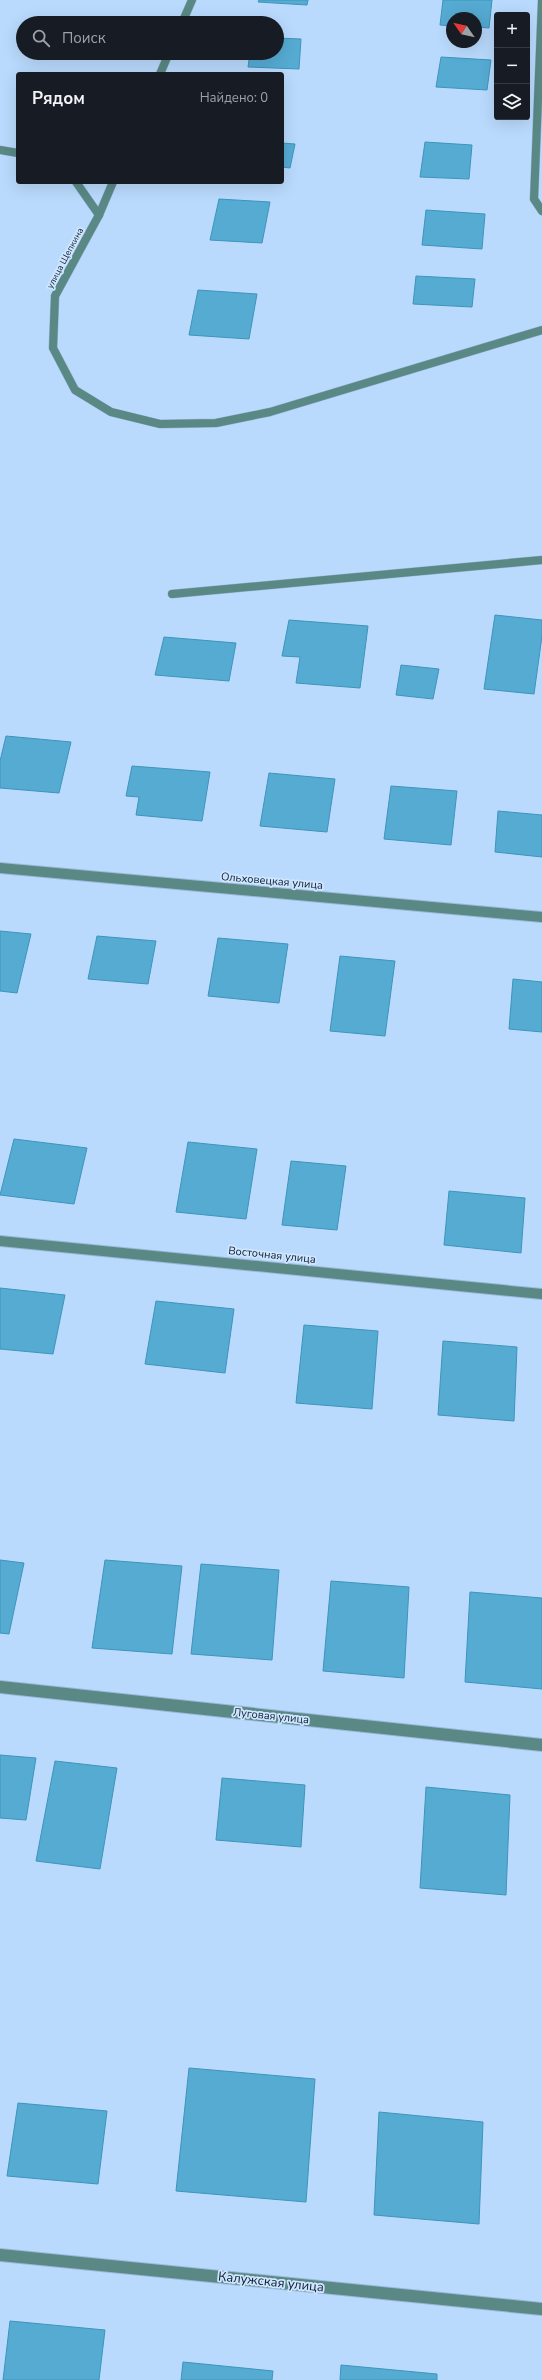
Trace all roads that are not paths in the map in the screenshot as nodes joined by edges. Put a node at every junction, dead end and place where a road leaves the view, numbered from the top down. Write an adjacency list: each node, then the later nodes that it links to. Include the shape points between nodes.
1 (192, 0): 3 (street)
2 (542, 0): 10 (street, via 534,199)
3 (185, 16)
4 (166, 60): 5 (street)
5 (161, 72)
6 (0, 150): 7 (street)
7 (16, 152)
8 (77, 184): 11 (street)
9 (112, 184): 11 (street, улица Щепкина)
10 (542, 211)
11 (99, 216): 12 (street, улица Щепкина, via 56,296 53,348 75,390 111,412 160,424 216,423 270,412)
12 (542, 330)
13 (542, 560): 14 (street)
14 (172, 594)
15 (0, 868): 16 (street, Ольховецкая улица)
16 (542, 917)
17 (0, 1241): 18 (street, Восточная улица)
18 (542, 1294)
19 (0, 1687): 20 (street, Луговая улица)
20 (542, 1745)
21 (0, 2255): 22 (street, Калужская улица)
22 (542, 2309)

